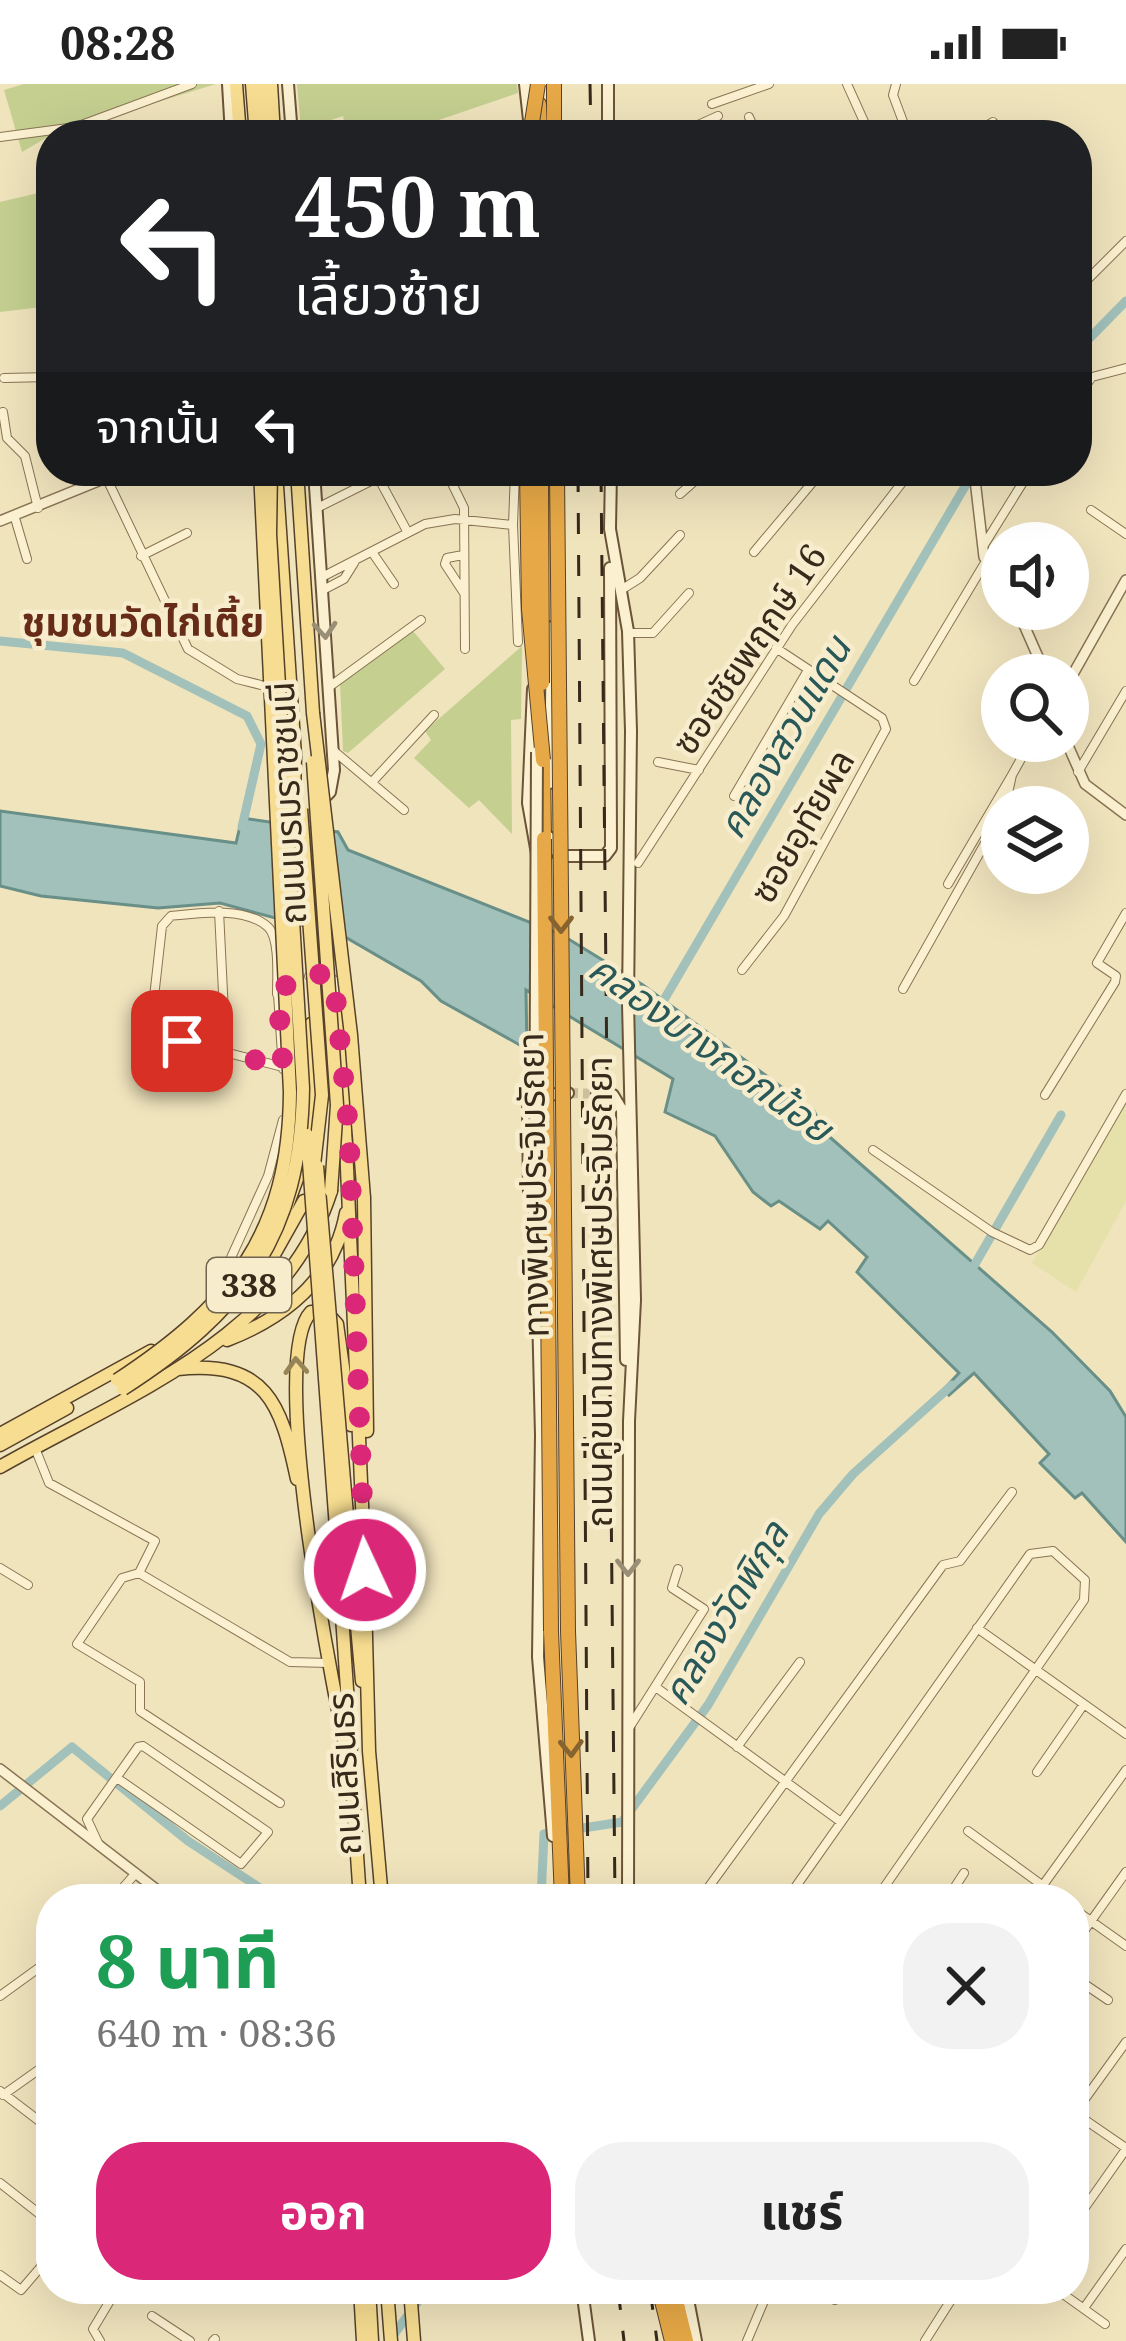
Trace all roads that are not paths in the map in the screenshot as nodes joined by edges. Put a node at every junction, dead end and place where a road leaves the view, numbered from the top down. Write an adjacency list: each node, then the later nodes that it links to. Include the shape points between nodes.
1 (192, 84): 17 (street)
2 (232, 84): 18 (main road)
3 (249, 84): 16 (main road); 19 (main road)
4 (271, 84): 16 (main road); 20 (main road)
5 (288, 84): 21 (main road)
6 (525, 84): 22 (main road)
7 (539, 84): 23 (highway, bridge)
8 (554, 84): 24 (highway)
9 (608, 84): 25 (main road)
10 (769, 84): 13 (street)
11 (848, 84): 28 (street)
12 (896, 84): 29 (street)
13 (712, 104)
14 (718, 116): 26 (street)
15 (748, 117): 27 (street)
16 (260, 118)
17 (95, 120)
18 (234, 120)
19 (252, 120)
20 (273, 120)
21 (291, 120)
22 (531, 120)
23 (535, 120)
24 (554, 120)
25 (608, 120)
26 (709, 120)
27 (750, 120)
28 (864, 120)
29 (902, 120)
30 (36, 132): 31 (street)
31 (0, 137)
32 (1126, 241): 33 (street)
33 (1092, 275)
34 (1126, 368): 37 (street)
35 (36, 377): 36 (street)
36 (4, 378)
37 (1092, 378)
38 (3, 412): 64 (street)
39 (82, 486): 64 (street)
40 (105, 486): 82 (street)
41 (256, 486): 62 (main road)
42 (258, 486): 147 (main road, bridge, via 290,1092 277,1199 246,1265 193,1328)
43 (274, 486): 133 (main road, bridge)
44 (275, 486): 78 (main road, ถนนบรมราชชนนี / 338)
45 (305, 486): 104 (main road, ถนนบรมราชชนนี / 338)
46 (310, 486): 65 (main road)
47 (364, 486): 65 (street)
48 (383, 486): 74 (street)
49 (454, 486): 68 (street)
50 (514, 486): 71 (street)
51 (527, 486): 108 (highway, bridge)
52 (548, 486): 108 (highway, ทางพิเศษประจิมรัถยา, bridge)
53 (548, 486): 73 (main road, via 549,833 559,856 605,856 611,848)
54 (548, 486): 92 (main road, ถนนคู่ขนานทางพิเศษประจิมรัถยา)
55 (548, 486): 186 (highway, ทางพิเศษประจิมรัถยา, one-way to 186, bridge)
56 (610, 486): 73 (main road, ถนนคู่ขนานทางพิเศษประจิมรัถยา)
57 (689, 486): 63 (street)
58 (809, 486): 80 (street)
59 (899, 486): 96 (street, ซอยชัยพฤกษ์ 16)
60 (977, 486): 72 (street)
61 (1021, 486): 70 (street)
62 (255, 494): 78 (main road); 101 (main road)
63 (680, 494)
64 (38, 508): 67 (street)
65 (317, 508): 87 (main road)
66 (1090, 510): 76 (street)
67 (15, 518): 69 (street); 83 (street)
68 (465, 520): 71 (street); 74 (street); 81 (street)
69 (0, 521)
70 (998, 522)
71 (513, 525): 95 (street)
72 (981, 526)
73 (610, 529): 85 (main road, ถนนคู่ขนานทางพิเศษประจิมรัถยา)
74 (407, 531): 79 (street)
75 (187, 533): 82 (street)
76 (1126, 534)
77 (680, 536): 89 (street)
78 (281, 545): 107 (main road, ถนนบรมราชชนนี / 338)
79 (372, 552): 87 (street); 88 (street)
80 (754, 552)
81 (463, 555): 91 (street); 91 (street, via 445,564)
82 (141, 556): 101 (street, via 188,649)
83 (27, 559)
84 (981, 569): 100 (street)
85 (616, 571): 89 (main road, ถนนคู่ขนานทางพิเศษประจิมรัถยา); 92 (main road, via 619,829 607,862 540,857 530,835 531,702)
86 (1126, 580): 98 (street)
87 (322, 584): 102 (main road, one-way to 102)
88 (394, 584)
89 (621, 590): 94 (main road, ถนนคู่ขนานทางพิเศษประจิมรัถยา)
90 (689, 593): 94 (street, via 652,633)
91 (465, 594): 97 (street)
92 (547, 596): 146 (main road, ถนนคู่ขนานทางพิเศษประจิมรัถยา, bridge, via 537,707)
93 (421, 620): 102 (street)
94 (628, 633): 144 (main road, ถนนคู่ขนานทางพิเศษประจิมรัถยา)
95 (518, 642)
96 (776, 647): 99 (street, ซอยอุทัยผล); 112 (street, ซอยชัยพฤกษ์ 16)
97 (465, 650)
98 (1084, 654)
99 (808, 670): 117 (street, ซอยอุทัยผล); 126 (street, ซอยอุทัยผล, via 882,718 884,737 784,916)
100 (914, 681)
101 (265, 686): 106 (main road, via 277,804 310,808 330,792)
102 (329, 687): 106 (main road)
103 (1126, 691): 113 (street)
104 (314, 713): 139 (main road, ถนนสิรินธร, bridge, via 351,1035); 142 (main road, ถนนบรมราชชนนี / 338, bridge, via 337,1105 331,1192 284,1283)
105 (434, 715): 115 (street)
106 (333, 750): 115 (street)
107 (295, 756): 141 (main road, ถนนบรมราชชนนี / 338, bridge, via 319,1140 304,1201 260,1274); 152 (main road, ถนนสิรินธร, bridge, via 310,1199)
108 (542, 760): 185 (highway, ทางพิเศษประจิมรัถยา, bridge)
109 (658, 762): 112 (street)
110 (1020, 762): 114 (street)
111 (1073, 762): 113 (street)
112 (698, 770): 121 (street, ซอยชัยพฤกษ์ 16)
113 (1077, 774): 119 (street)
114 (1012, 776): 116 (street); 122 (street)
115 (373, 781): 118 (street)
116 (1010, 786)
117 (734, 796)
118 (404, 810)
119 (1126, 815)
120 (981, 851): 128 (street)
121 (638, 863)
122 (948, 884)
123 (219, 911): 125 (street, via 270,928); 131 (street); 131 (street, via 171,916 162,926 151,1034)
124 (1126, 913): 137 (street, via 1097,963 1115,982)
125 (276, 964): 127 (street); 129 (street)
126 (742, 970)
127 (294, 977): 129 (street); 130 (street, via 329,976)
128 (903, 989)
129 (278, 994): 132 (street)
130 (340, 1011): 139 (main road); 140 (main road, via 325,1002 311,1011 310,1143 295,1196)
131 (226, 1054): 132 (street)
132 (283, 1067): 140 (street, via 276,1152)
133 (303, 1088): 149 (main road, bridge, via 287,1204 238,1297 182,1352); 152 (main road, bridge, via 314,1135)
134 (568, 1094): 146 (main road, via 537,1096 528,1108)
135 (596, 1094): 144 (main road, via 613,1095 622,1110)
136 (1126, 1094): 138 (street, via 1039,1245 1023,1249)
137 (1045, 1095)
138 (873, 1150)
139 (356, 1196): 142 (main road, via 314,1285 263,1323); 152 (main road, ถนนสิรินธร)
140 (215, 1293): 141 (main road)
141 (166, 1342): 145 (main road, ถนนบรมราชชนนี / 338)
142 (212, 1346): 143 (main road, ถนนบรมราชชนนี / 338)
143 (172, 1370): 148 (main road, ถนนบรมราชชนนี / 338); 151 (main road, via 220,1367 263,1388 284,1424)
144 (629, 1421): 163 (main road, ถนนคู่ขนานทางพิเศษประจิมรัถยา, one-way to 163)
145 (0, 1434)
146 (541, 1435): 184 (main road, ถนนคู่ขนานทางพิเศษประจิมรัถยา, via 538,1658)
147 (0, 1445)
148 (35, 1447): 149 (main road, ถนนบรมราชชนนี); 155 (street, via 49,1483 155,1541)
149 (0, 1462)
150 (1012, 1492): 172 (street, via 960,1561 943,1564)
151 (303, 1504): 152 (main road, one-way to 152, via 295,1341 306,1317 320,1311 332,1316 341,1339); 159 (main road)
152 (349, 1527): 166 (main road); 166 (main road, ถนนสิรินธร); 169 (main road, ถนนสิรินธร)
153 (0, 1568): 156 (street)
154 (678, 1569): 161 (street, via 671,1588 704,1609)
155 (139, 1573): 159 (street, via 290,1662); 173 (street, via 122,1578 77,1644 140,1682 140,1711)
156 (28, 1585)
157 (977, 1628): 160 (street); 160 (street, via 1036,1550 1052,1551 1088,1587); 174 (street)
158 (800, 1662): 165 (street)
159 (328, 1663): 169 (main road)
160 (1036, 1670): 162 (street); 190 (street)
161 (657, 1688): 163 (street); 165 (street)
162 (1084, 1704): 164 (street); 170 (street)
163 (628, 1729): 187 (main road, ถนนคู่ขนานทางพิเศษประจิมรัถยา)
164 (1126, 1734)
165 (737, 1747): 172 (street)
166 (369, 1750): 183 (main road, ถนนสิรินธร)
167 (0, 1769): 176 (street)
168 (1126, 1770): 193 (street)
169 (352, 1772): 182 (main road, ถนนสิรินธร)
170 (1037, 1772)
171 (117, 1778): 171 (street, via 143,1746 268,1832 241,1864); 176 (street, via 86,1821)
172 (786, 1783): 174 (street); 188 (street)
173 (280, 1803)
174 (841, 1822): 189 (street)
175 (968, 1831): 192 (street)
176 (99, 1845): 177 (street)
177 (136, 1873): 180 (street); 181 (street)
178 (964, 1874): 191 (street)
179 (1125, 1876): 195 (street)
180 (126, 1884)
181 (150, 1884)
182 (359, 1884)
183 (381, 1884)
184 (558, 1884)
185 (559, 1884)
186 (577, 1884)
187 (628, 1884)
188 (711, 1884)
189 (798, 1884)
190 (885, 1884)
191 (957, 1884)
192 (1041, 1884)
193 (1043, 1884)
194 (1089, 1920): 195 (street)
195 (1092, 1922): 196 (street); 197 (street)
196 (1089, 1926)
197 (1126, 1946)
198 (36, 1970): 200 (street)
199 (1089, 1987): 201 (street)
200 (0, 1996)
201 (1108, 2000)
202 (1126, 2042): 204 (street)
203 (36, 2071): 205 (street)
204 (1089, 2093)
205 (1, 2094): 206 (street)
206 (36, 2119)
207 (1089, 2123): 208 (street)
208 (1126, 2148): 210 (street)
209 (0, 2183): 211 (street)
210 (1089, 2201)
211 (36, 2211)
212 (1126, 2249): 215 (street)
213 (36, 2272): 214 (street, via 21,2290)
214 (0, 2275)
215 (1089, 2301)
216 (108, 2304): 232 (street, via 93,2329)
217 (361, 2304): 234 (main road)
218 (370, 2304): 235 (main road)
219 (388, 2304): 236 (main road)
220 (411, 2304): 237 (main road)
221 (588, 2304): 238 (main road)
222 (668, 2304): 239 (highway)
223 (673, 2304): 240 (highway)
224 (687, 2304): 240 (main road)
225 (763, 2304): 241 (street)
226 (948, 2304): 242 (street)
227 (1078, 2304): 229 (street)
228 (1087, 2304): 229 (street)
229 (1084, 2308): 231 (street)
230 (152, 2316): 233 (street)
231 (1105, 2324)
232 (100, 2341)
233 (190, 2341)
234 (363, 2341)
235 (372, 2341)
236 (391, 2341)
237 (414, 2341)
238 (592, 2341)
239 (674, 2341)
240 (691, 2341)
241 (747, 2341)
242 (925, 2341)

